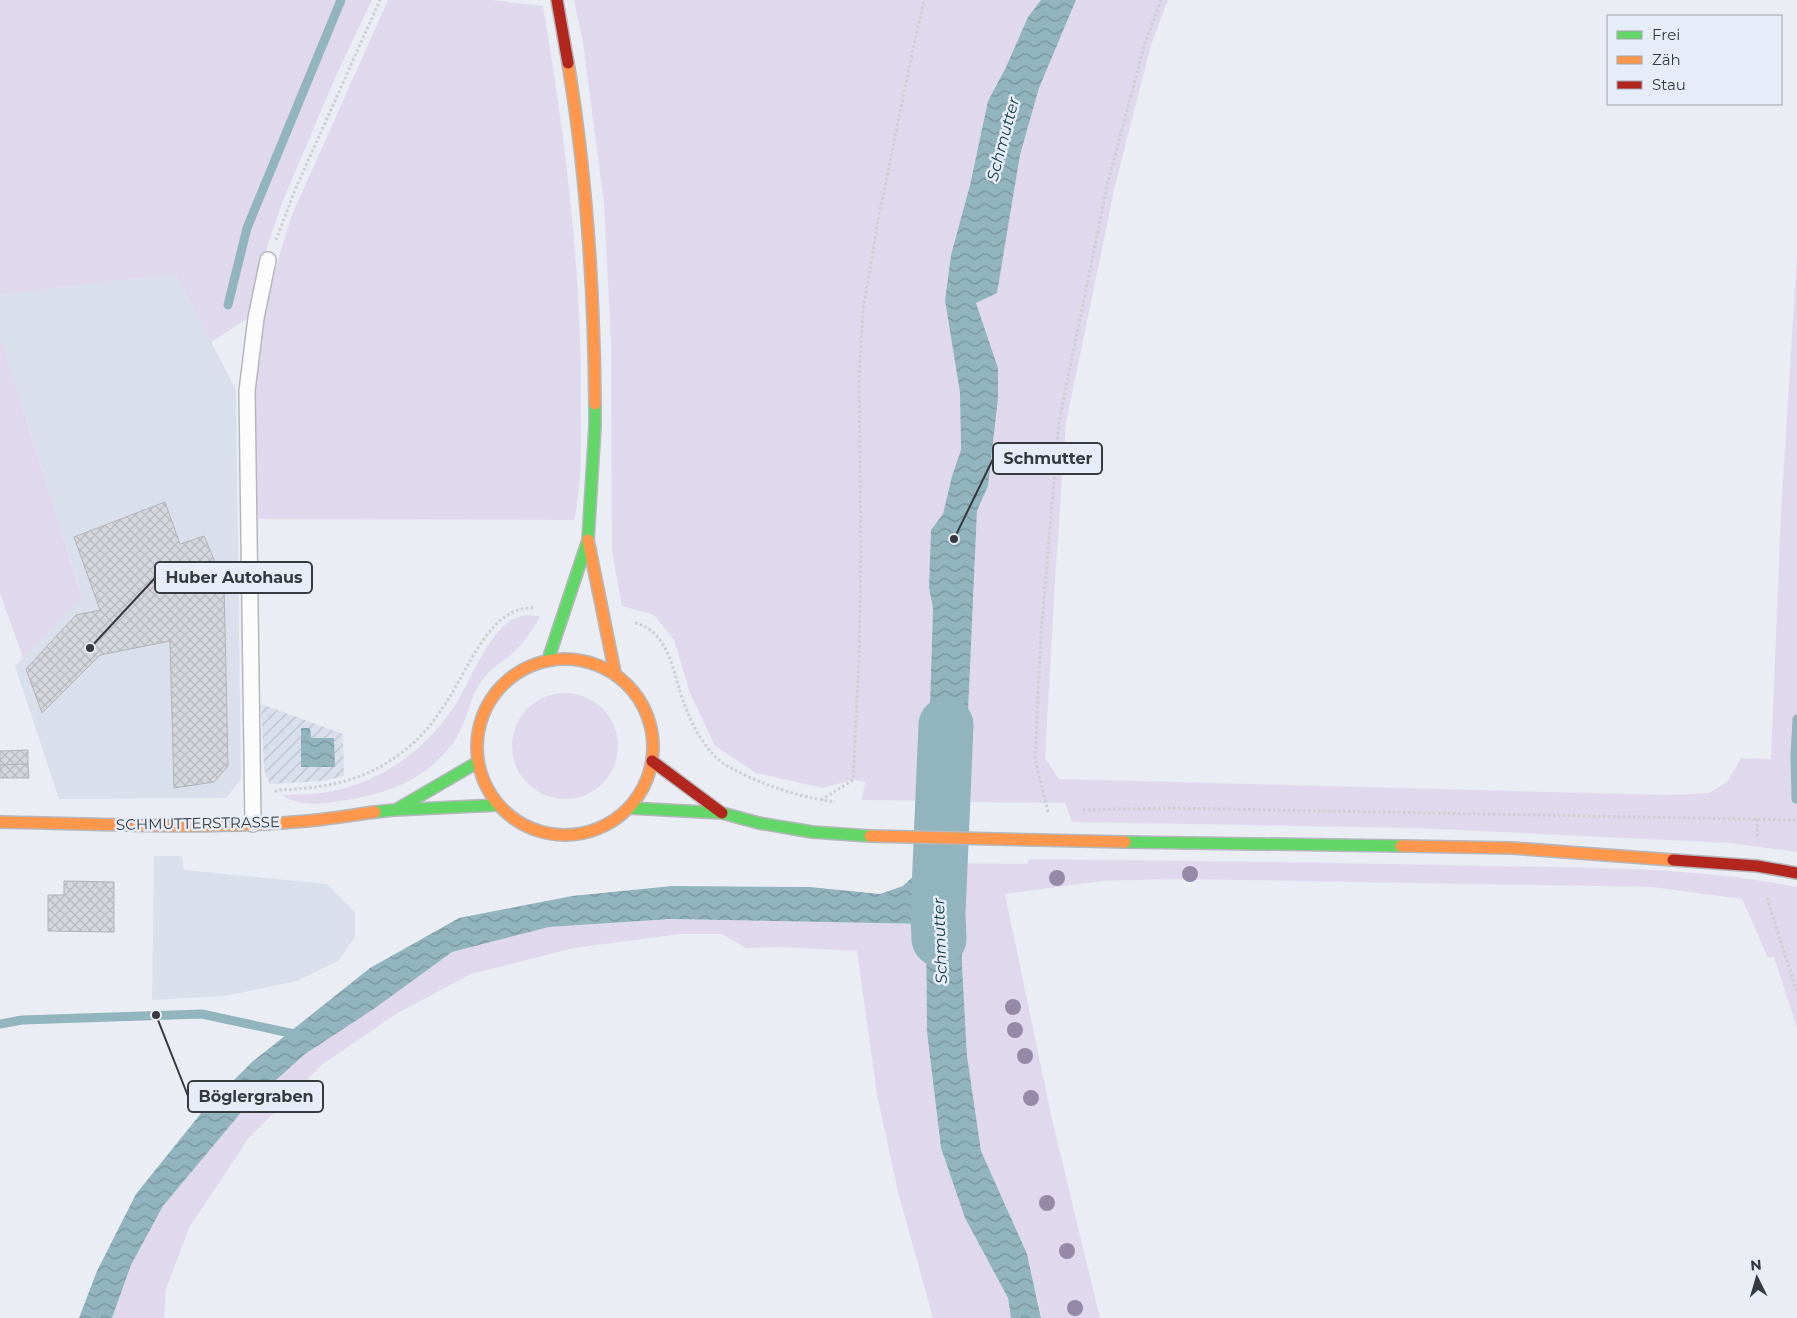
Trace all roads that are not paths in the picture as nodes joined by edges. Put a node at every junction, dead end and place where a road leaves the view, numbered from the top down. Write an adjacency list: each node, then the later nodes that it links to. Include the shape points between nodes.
1 (557, 0): 3 (main road, via 577,119 592,275 595,426)
2 (268, 260): 13 (lane, via 257,310 247,391)
3 (588, 540): 4 (main road); 5 (main road)
4 (548, 660): 5 (main road, via 578,660); 7 (main road, via 527,667 508,679 490,700 479,726)
5 (615, 673): 6 (main road, via 635,692 645,709 652,728)
6 (652, 761): 9 (main road, via 644,786); 11 (main road)
7 (478, 762): 8 (main road, via 485,785); 10 (main road, SCHMUTTERSTRASSE)
8 (498, 805): 9 (main road, via 516,820 536,830 559,834 582,834 607,824); 10 (main road, SCHMUTTERSTRASSE)
9 (629, 808): 11 (main road)
10 (394, 810): 13 (main road, SCHMUTTERSTRASSE)
11 (722, 813): 14 (main road, via 812,832 861,836 1512,848 1757,866)
12 (0, 822): 13 (main road, SCHMUTTERSTRASSE)
13 (253, 824)
14 (1797, 873)

